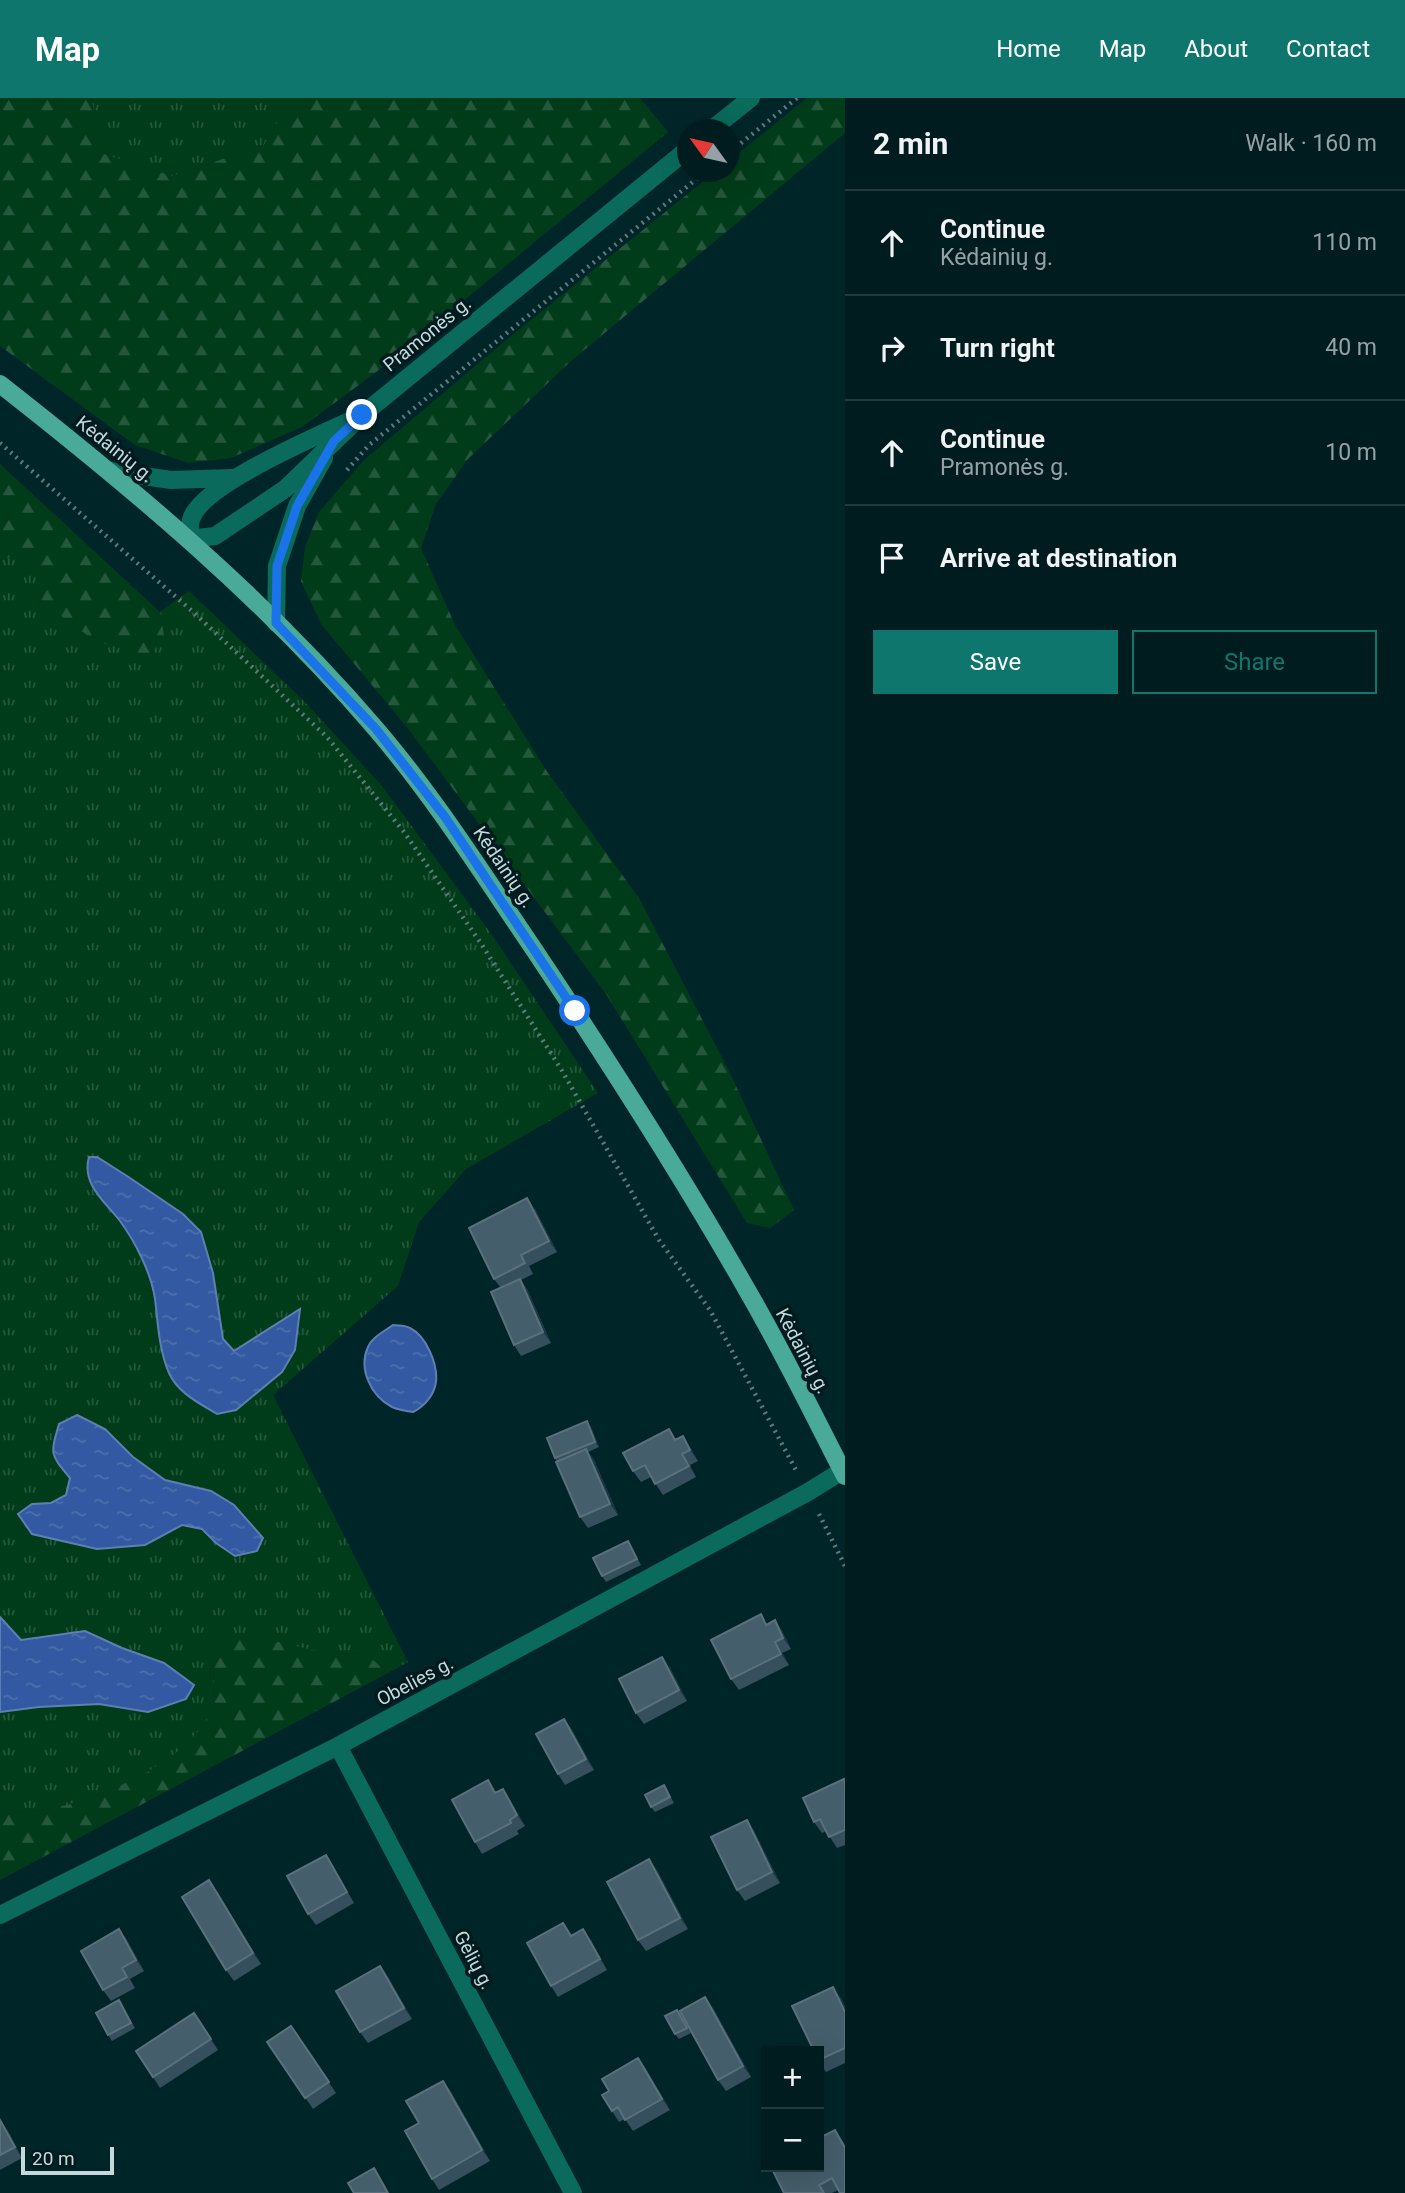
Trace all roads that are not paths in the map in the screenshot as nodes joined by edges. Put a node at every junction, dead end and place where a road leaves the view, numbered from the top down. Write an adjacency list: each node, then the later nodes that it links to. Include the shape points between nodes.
1 (751, 98): 2 (street)
2 (725, 119)
3 (677, 158): 5 (street, Pramonės g.)
4 (0, 384): 7 (main road, Kėdainių g.)
5 (362, 415): 6 (street, Pramonės g.); 8 (street)
6 (334, 441): 9 (street, Pramonės g., via 285,489 238,522 215,536); 10 (street, via 297,506 277,566)
7 (110, 471): 8 (street, via 171,480); 9 (main road, Kėdainių g.)
8 (232, 478): 9 (street, via 205,498 192,517)
9 (189, 539): 10 (main road, Kėdainių g.)
10 (276, 623): 11 (main road, Kėdainių g., via 376,729 438,808 575,1011 748,1292)
11 (844, 1473): 12 (street, Obelies g.)
12 (338, 1746): 13 (street, Obelies g.); 14 (street, Gėlių g.)
13 (0, 1915)
14 (573, 2193)

